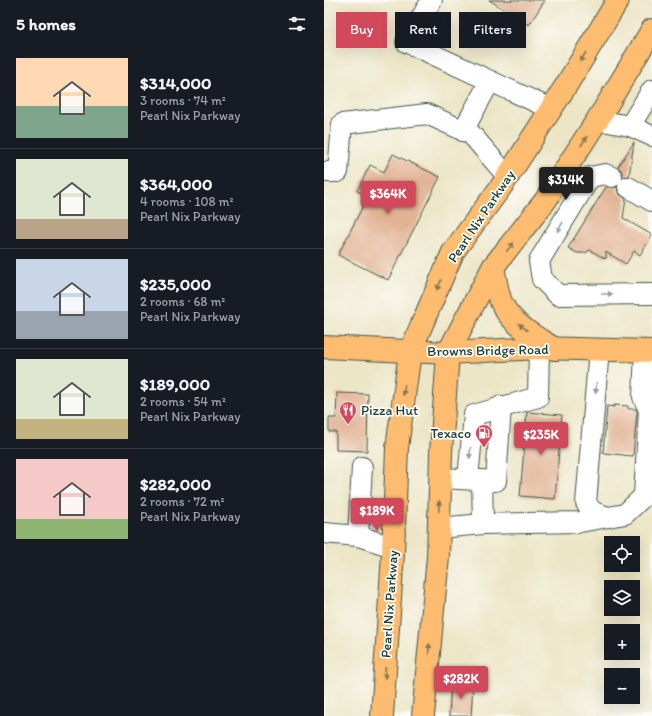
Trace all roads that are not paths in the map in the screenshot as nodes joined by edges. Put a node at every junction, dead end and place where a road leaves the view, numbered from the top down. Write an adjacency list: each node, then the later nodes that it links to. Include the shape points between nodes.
1 (432, 0): 4 (lane, via 406,42)
2 (618, 0): 6 (main road, Pearl Nix Parkway, one-way to 6)
3 (652, 30): 7 (main road)
4 (490, 81): 6 (lane); 9 (lane)
5 (652, 90): 8 (lane)
6 (551, 109): 12 (main road, Pearl Nix Parkway)
7 (598, 120): 8 (lane); 13 (main road, one-way to 7)
8 (630, 126): 10 (lane)
9 (463, 131): 11 (lane, via 427,114 342,124 338,172); 12 (lane, via 471,134)
10 (652, 136)
11 (324, 172)
12 (508, 177): 22 (main road, Pearl Nix Parkway, one-way to 22, via 453,252)
13 (545, 201): 15 (lane); 16 (main road, one-way to 13)
14 (652, 201): 15 (lane, via 605,174 590,177)
15 (571, 208): 17 (lane, one-way to 17, via 539,261 542,279 558,295)
16 (493, 267): 19 (main road, one-way to 16, via 510,317 502,305); 23 (main road)
17 (652, 294)
18 (324, 347): 22 (main road, Browns Bridge Road)
19 (547, 348): 20 (main road, Browns Bridge Road); 23 (main road, Browns Bridge Road); 24 (lane, via 538,396)
20 (599, 349): 21 (main road, Browns Bridge Road); 28 (lane, one-way to 28, via 586,503 593,512)
21 (649, 351): 28 (lane, via 643,397 649,410 644,496 625,514)
22 (410, 352): 23 (main road, Browns Bridge Road); 33 (main road, Pearl Nix Parkway, one-way to 33, via 397,448)
23 (448, 353): 26 (main road)
24 (501, 406): 27 (lane); 27 (lane, one-way to 27, via 474,415)
25 (362, 467): 32 (lane)
26 (440, 478): 27 (lane); 30 (main road, one-way to 26)
27 (482, 480): 29 (lane)
28 (608, 517): 29 (lane, via 580,522)
29 (483, 524): 30 (lane)
30 (439, 528): 35 (main road, one-way to 30)
31 (324, 532): 32 (lane)
32 (358, 536): 33 (lane)
33 (393, 547): 34 (main road, Pearl Nix Parkway, one-way to 34)
34 (382, 716)
35 (422, 716)

